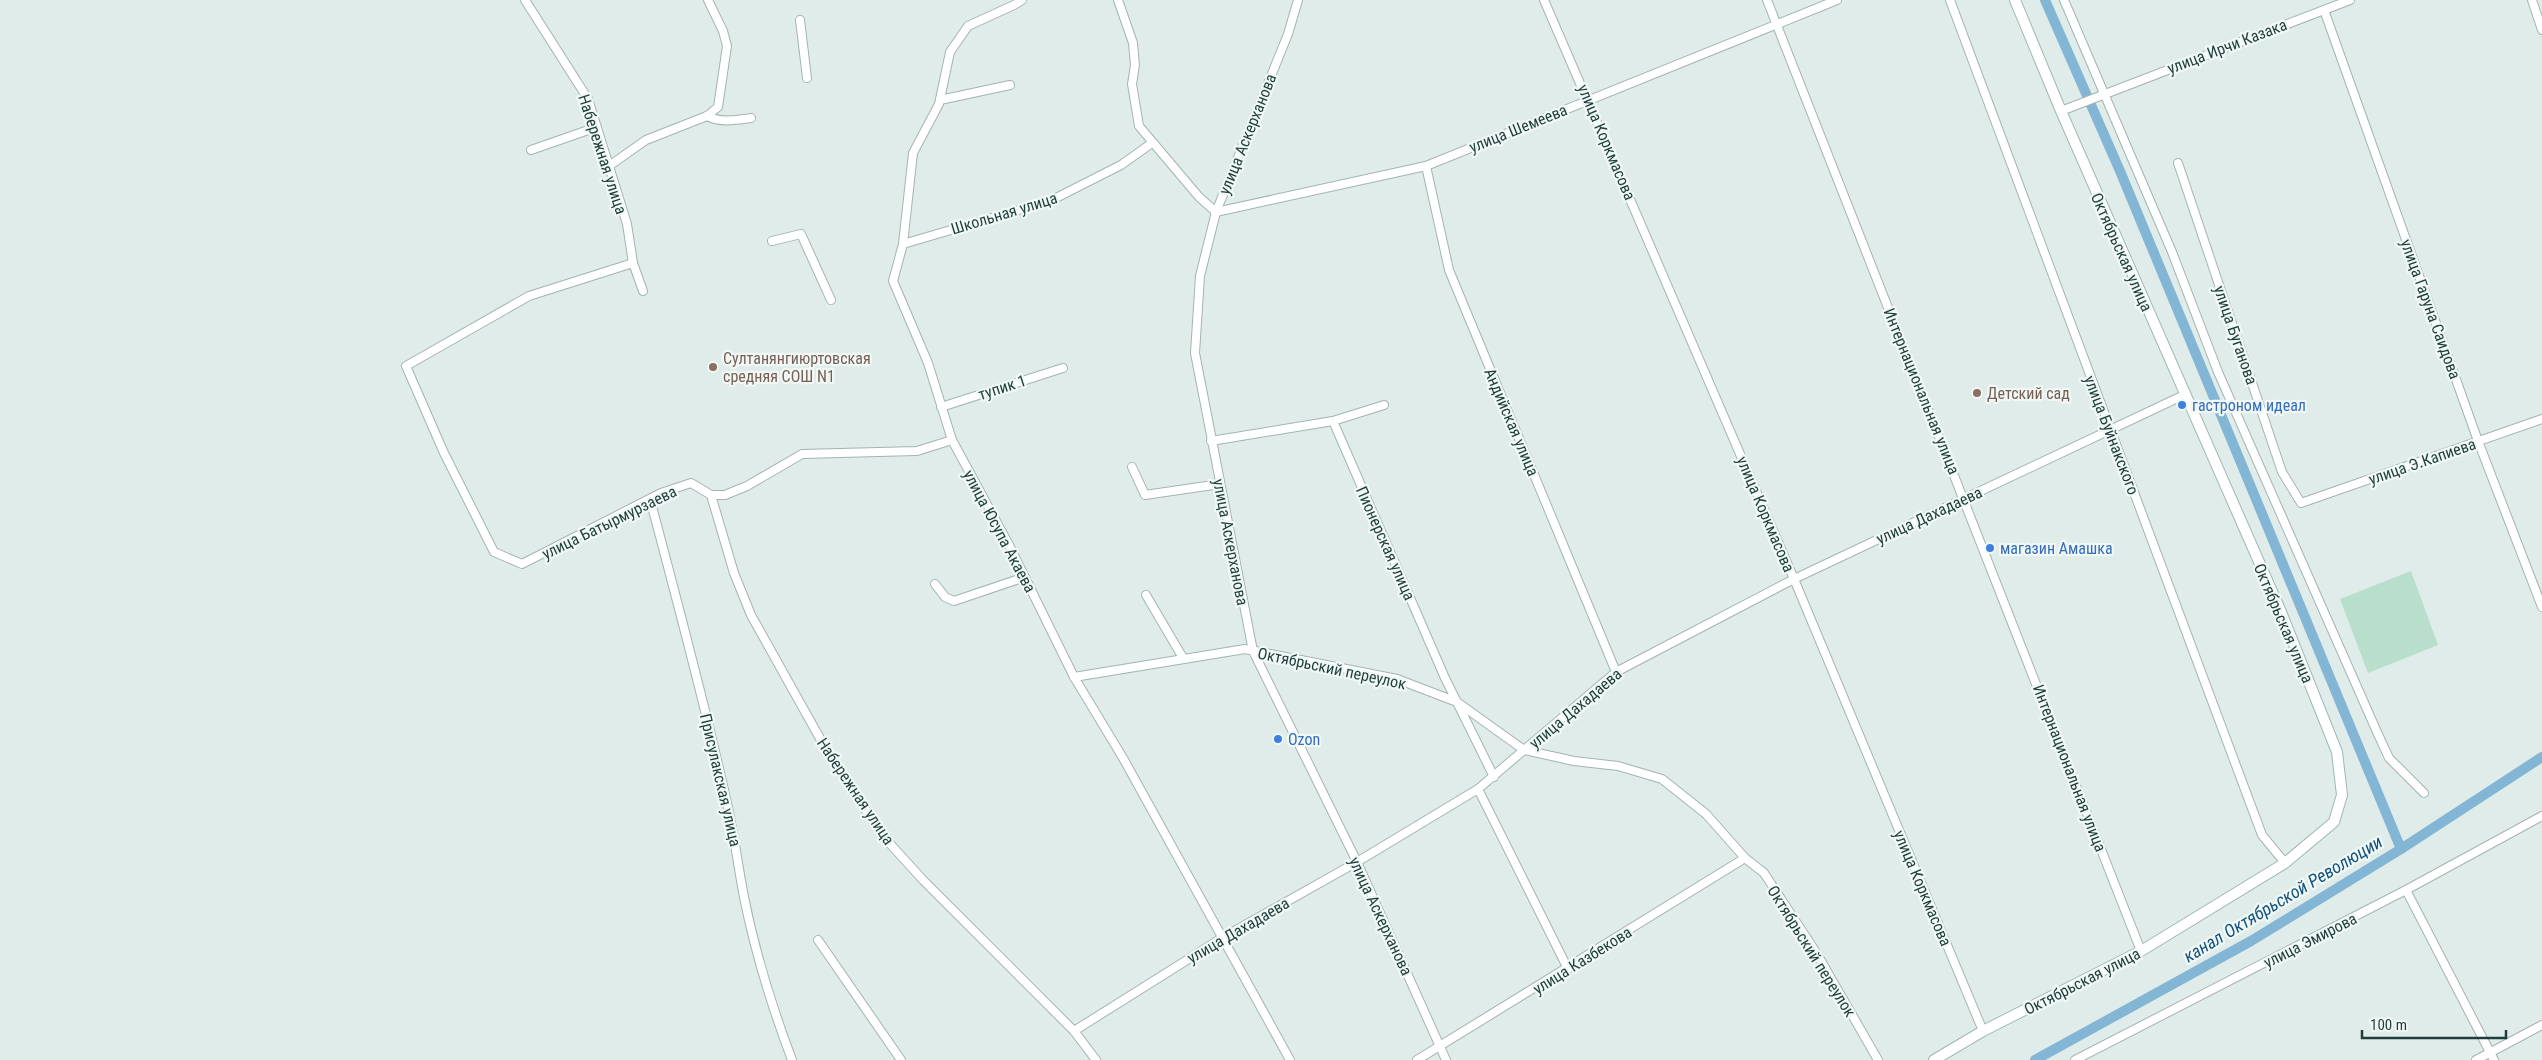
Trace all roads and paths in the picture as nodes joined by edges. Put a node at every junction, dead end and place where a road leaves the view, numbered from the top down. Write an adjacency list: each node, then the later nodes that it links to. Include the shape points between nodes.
1 (525, 0): 26 (street, Набережная улица, via 588,99)
2 (708, 0): 24 (street, via 727,46 718,107)
3 (1022, 0): 22 (street, улица Юсупа Акаева, via 968,26 950,52)
4 (1118, 0): 27 (street, via 1133,43 1135,111 1139,126)
5 (1298, 0): 32 (street, улица Аскерханова, via 1288,34)
6 (1544, 0): 21 (street, улица Коркмасова)
7 (1767, 0): 16 (street, Интернациональная улица)
8 (1837, 0): 16 (street, улица Шемеева)
9 (1950, 0): 44 (street, улица Буйнакского)
10 (2015, 0): 23 (street, Октябрьская улица)
11 (2064, 0): 20 (street)
12 (2350, 0): 14 (street, улица Ирчи Казака)
13 (2532, 0): 17 (street)
14 (2324, 10): 20 (street, улица Ирчи Казака); 47 (street, улица Гаруна Саидова)
15 (800, 20): 18 (street)
16 (1776, 24): 21 (street, улица Шемеева); 51 (street, Интернациональная улица)
17 (2542, 30)
18 (808, 78)
19 (1010, 86): 22 (street)
20 (2104, 93): 23 (street, улица Ирчи Казака); 67 (street, via 2172,252 2218,372 2377,732 2389,758)
21 (1588, 99): 31 (street, улица Шемеева); 55 (street, улица Коркмасова)
22 (940, 100): 34 (street, улица Юсупа Акаева, via 913,153)
23 (2061, 111): 39 (street, Октябрьская улица)
24 (707, 116): 25 (street, via 713,119); 30 (street, via 646,140)
25 (751, 118)
26 (597, 127): 28 (street); 30 (street, Набережная улица)
27 (1152, 142): 32 (street); 34 (street, Школьная улица, via 1121,165 1050,201)
28 (531, 150)
29 (2178, 163): 53 (street, улица Буганова, via 2282,472)
30 (609, 166): 35 (street, Набережная улица, via 626,224)
31 (1426, 166): 32 (street, улица Шемеева); 61 (street, Андийская улица, via 1448,270)
32 (1216, 212): 46 (street, улица Аскерханова, via 1200,276 1196,352)
33 (772, 241): 37 (street, via 801,234)
34 (903, 244): 41 (street, улица Юсупа Акаева, via 893,282 928,363)
35 (633, 264): 36 (street, Набережная улица); 52 (street, улица Батырмурзаева, via 529,296 406,366 444,453 494,552 522,564)
36 (643, 292)
37 (831, 300)
38 (1063, 368): 41 (street, тупик 1)
39 (2184, 395): 44 (street, улица Дахадаева); 71 (street, Октябрьская улица, via 2281,612 2336,752 2342,795 2334,822)
40 (1384, 405): 43 (street)
41 (942, 407): 45 (street, улица Юсупа Акаева)
42 (2542, 419): 47 (street, улица Э.Капиева)
43 (1333, 421): 46 (street); 63 (street, Пионерская улица)
44 (2110, 430): 51 (street, улица Дахадаева); 71 (street, улица Буйнакского, via 2262,835)
45 (952, 440): 50 (street, via 917,451 802,454 747,486 725,495); 54 (street, улица Юсупа Акаева)
46 (1211, 441): 49 (street, улица Аскерханова)
47 (2478, 442): 53 (street, улица Э.Капиева); 58 (street, улица Гаруна Саидова)
48 (1132, 467): 49 (street, via 1145,495)
49 (1220, 484): 59 (street, улица Аскерханова)
50 (711, 495): 52 (street, улица Батырмурзаева, via 691,484); 78 (street, Набережная улица, via 734,573 751,614 827,751 882,835)
51 (1964, 498): 55 (street, улица Дахадаева); 75 (street, Интернациональная улица)
52 (650, 499): 82 (street, Присулакская улица, via 720,774 760,961)
53 (2302, 503)
54 (1025, 578): 56 (street, via 954,601 945,597); 62 (street, улица Юсупа Акаева)
55 (1794, 579): 61 (street, улица Дахадаева); 79 (street, улица Коркмасова)
56 (935, 584)
57 (1146, 595): 60 (street)
58 (2542, 607)
59 (1253, 651): 60 (street, Октябрьский переулок, via 1244,649); 63 (street, Октябрьский переулок, via 1397,679); 70 (street, улица Аскерханова)
60 (1183, 658): 62 (street, Октябрьский переулок)
61 (1616, 672): 64 (street, улица Дахадаева)
62 (1074, 677): 73 (street, улица Юсупа Акаева, via 1123,758)
63 (1457, 702): 64 (street, Октябрьский переулок); 65 (street, Пионерская улица)
64 (1524, 750): 65 (street, улица Дахадаева); 69 (street, Октябрьский переулок, via 1618,766 1662,779 1706,814)
65 (1494, 776): 66 (street, улица Дахадаева)
66 (1478, 789): 70 (street, улица Дахадаева); 76 (street)
67 (2424, 793)
68 (2542, 816): 72 (street, улица Эмирова)
69 (1745, 858): 76 (street, улица Казбекова); 88 (street, Октябрьский переулок, via 1764,873 1782,898)
70 (1357, 862): 73 (street, улица Дахадаева); 80 (street, улица Аскерханова)
71 (2285, 863): 75 (street, Октябрьская улица)
72 (2406, 890): 81 (street); 90 (street, улица Эмирова)
73 (1222, 938): 78 (street, улица Дахадаева); 85 (street, улица Юсупа Акаева)
74 (818, 940): 83 (street)
75 (2141, 951): 79 (street, Октябрьская улица)
76 (1568, 969): 80 (street, улица Казбекова)
77 (2542, 1025): 81 (street)
78 (1074, 1031): 84 (street, Набережная улица)
79 (1983, 1031): 89 (street, Октябрьская улица)
80 (1441, 1047): 86 (street, улица Казбекова); 87 (street, улица Аскерханова)
81 (2492, 1056): 91 (street)
82 (792, 1060)
83 (902, 1060)
84 (1096, 1060)
85 (1290, 1060)
86 (1417, 1060)
87 (1446, 1060)
88 (1878, 1060)
89 (1934, 1060)
90 (2076, 1060)
91 (2476, 1060)

